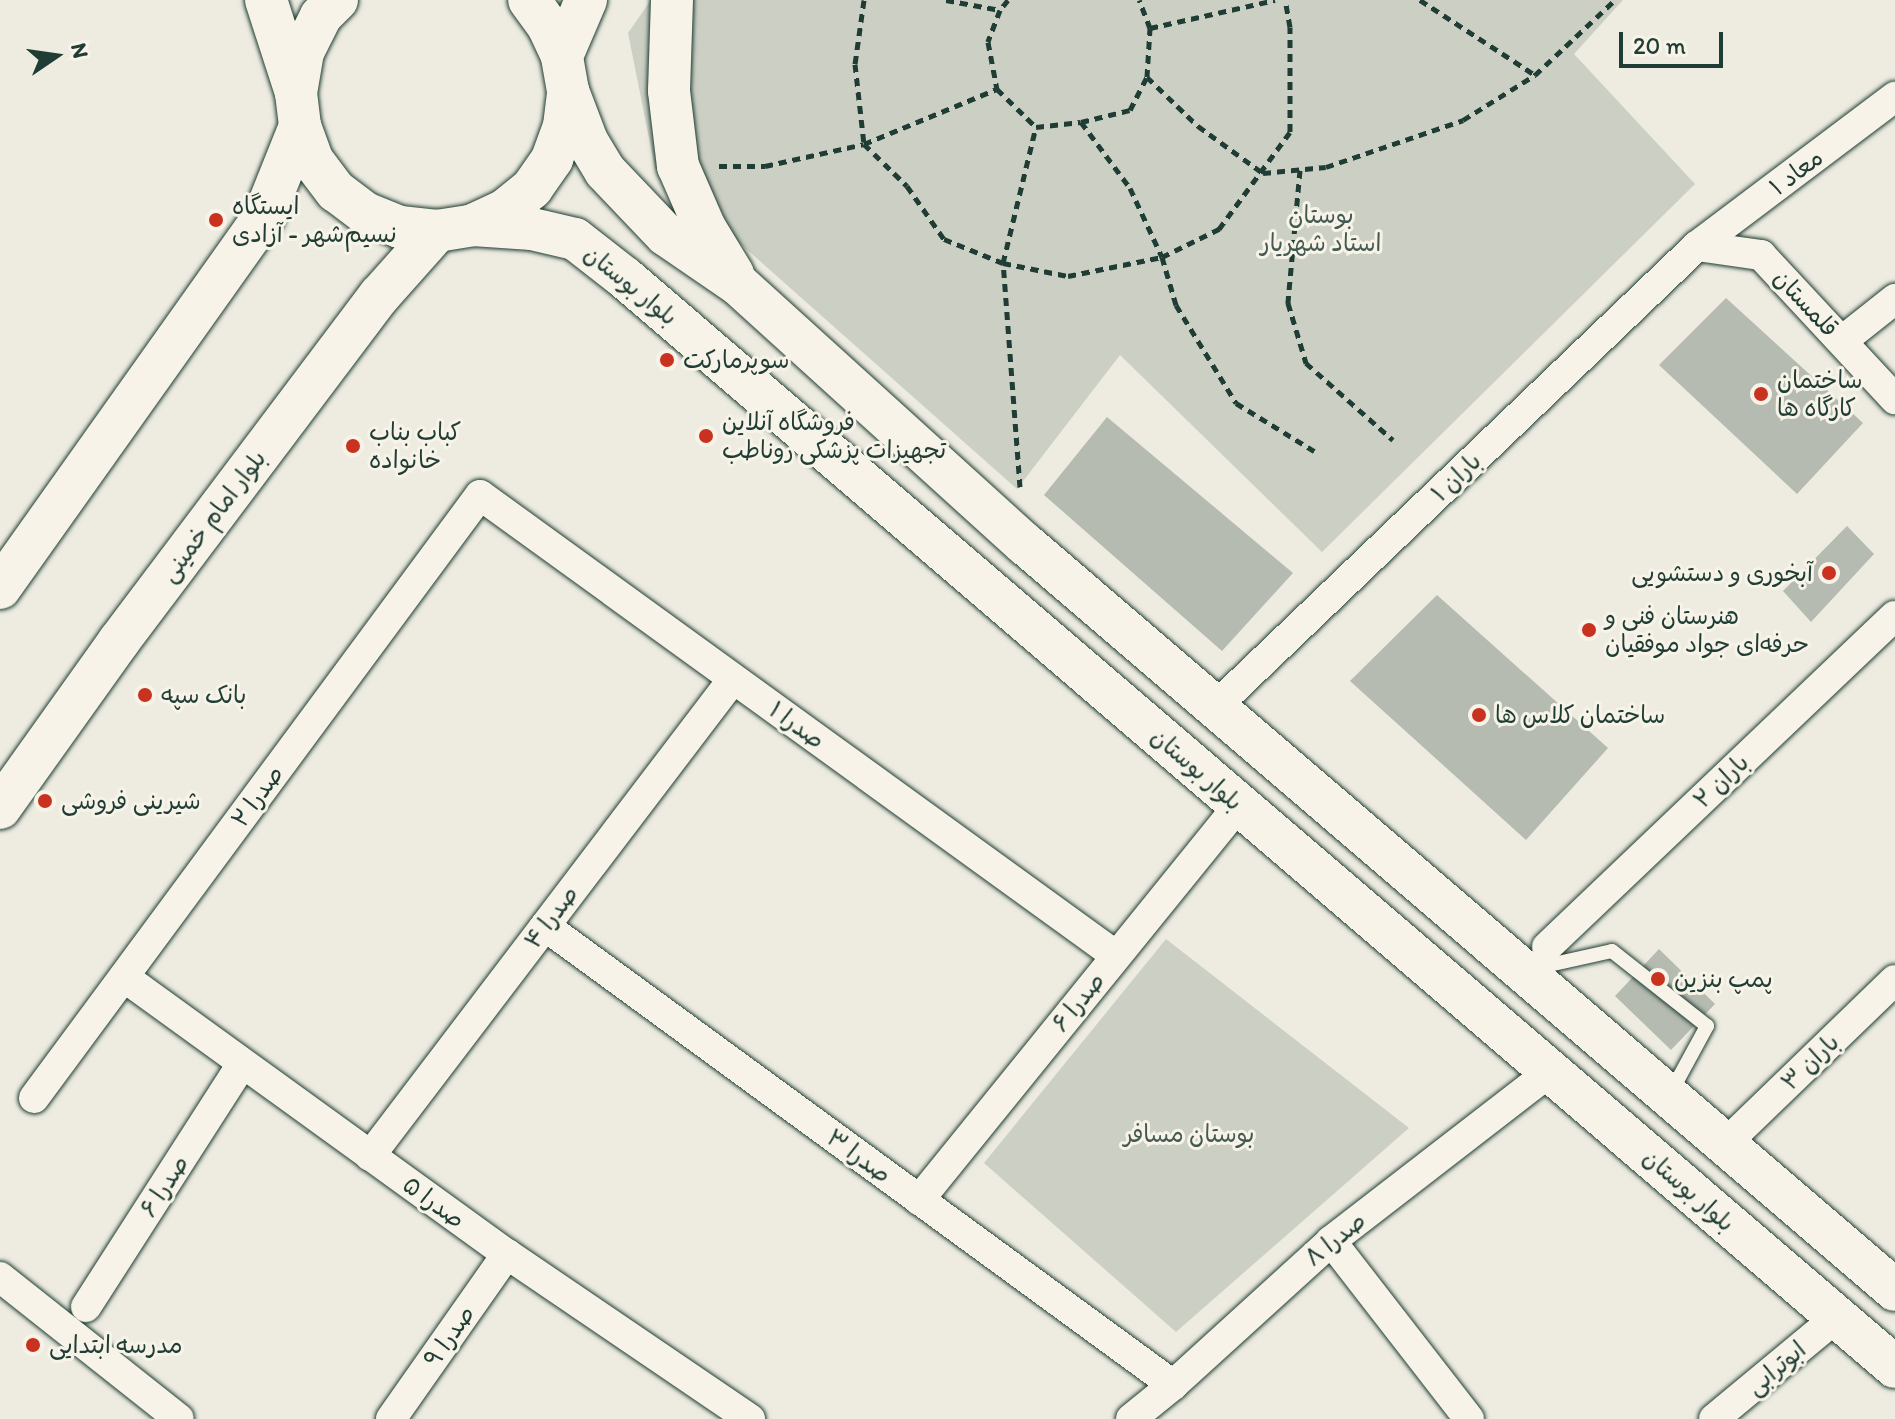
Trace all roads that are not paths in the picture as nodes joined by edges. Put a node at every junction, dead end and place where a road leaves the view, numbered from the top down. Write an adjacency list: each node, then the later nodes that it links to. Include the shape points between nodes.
1 (266, 0): 8 (main road, بلوار بوستان)
2 (337, 0): 8 (main road, via 321,16 303,52)
3 (529, 0): 6 (main road, via 548,26)
4 (586, 0): 6 (main road)
5 (672, 0): 11 (main road, via 669,91 678,166 705,228)
6 (565, 73): 9 (main road, via 564,126 552,159 532,188 505,210); 11 (main road, via 587,141 605,171 666,235)
7 (1895, 97): 10 (street, معاد ۱)
8 (298, 110): 9 (main road, بلوار بوستان, via 313,161 336,191 400,227); 16 (main road, via 264,216)
9 (455, 228): 20 (main road, بلوار بوستان, via 532,229 575,239); 21 (main road, بلوار امام خمینی, via 380,295)
10 (1697, 246): 13 (street, قلمستان, via 1761,255); 19 (street, باران ۱)
11 (739, 285): 19 (main road)
12 (1895, 299): 13 (street)
13 (1842, 341): 14 (street, قلمستان)
14 (1895, 399)
15 (480, 495): 18 (street, صدرا ۱); 25 (street, صدرا ۲)
16 (0, 588)
17 (1895, 616): 24 (street, باران ۲)
18 (733, 679): 22 (street, صدرا ۴); 23 (street, صدرا ۱)
19 (1214, 708): 24 (main road)
20 (1239, 805): 23 (street, صدرا ۶); 28 (main road, بلوار بوستان)
21 (0, 808)
22 (545, 926): 32 (street, صدرا ۴); 33 (street, صدرا ۳)
23 (1115, 955): 33 (street, صدرا ۶)
24 (1535, 959): 29 (main road); 29 (lane, via 1612,951 1707,1026)
25 (124, 977): 27 (street, صدرا ۵); 30 (street, صدرا ۲)
26 (1895, 980): 31 (street, باران ۳)
27 (242, 1064): 32 (street, صدرا ۵); 38 (street, صدرا ۶)
28 (1550, 1072): 34 (street, صدرا ۸); 39 (main road, بلوار بوستان)
29 (1669, 1096): 31 (main road)
30 (34, 1098)
31 (1725, 1144): 37 (main road)
32 (370, 1156): 35 (street, صدرا ۵)
33 (919, 1200): 41 (street, صدرا ۳)
34 (1331, 1241): 41 (street, صدرا ۸); 47 (street)
35 (507, 1254): 44 (street, صدرا ۹); 45 (street, صدرا ۵)
36 (0, 1277): 42 (street)
37 (1895, 1290)
38 (86, 1307)
39 (1837, 1317): 40 (main road, بلوار بوستان); 48 (street, ابوترابی)
40 (1895, 1367)
41 (1173, 1385): 46 (street, صدرا ۸)
42 (148, 1410): 43 (street)
43 (179, 1419)
44 (391, 1419)
45 (750, 1419)
46 (1131, 1419)
47 (1469, 1419)
48 (1714, 1419)

